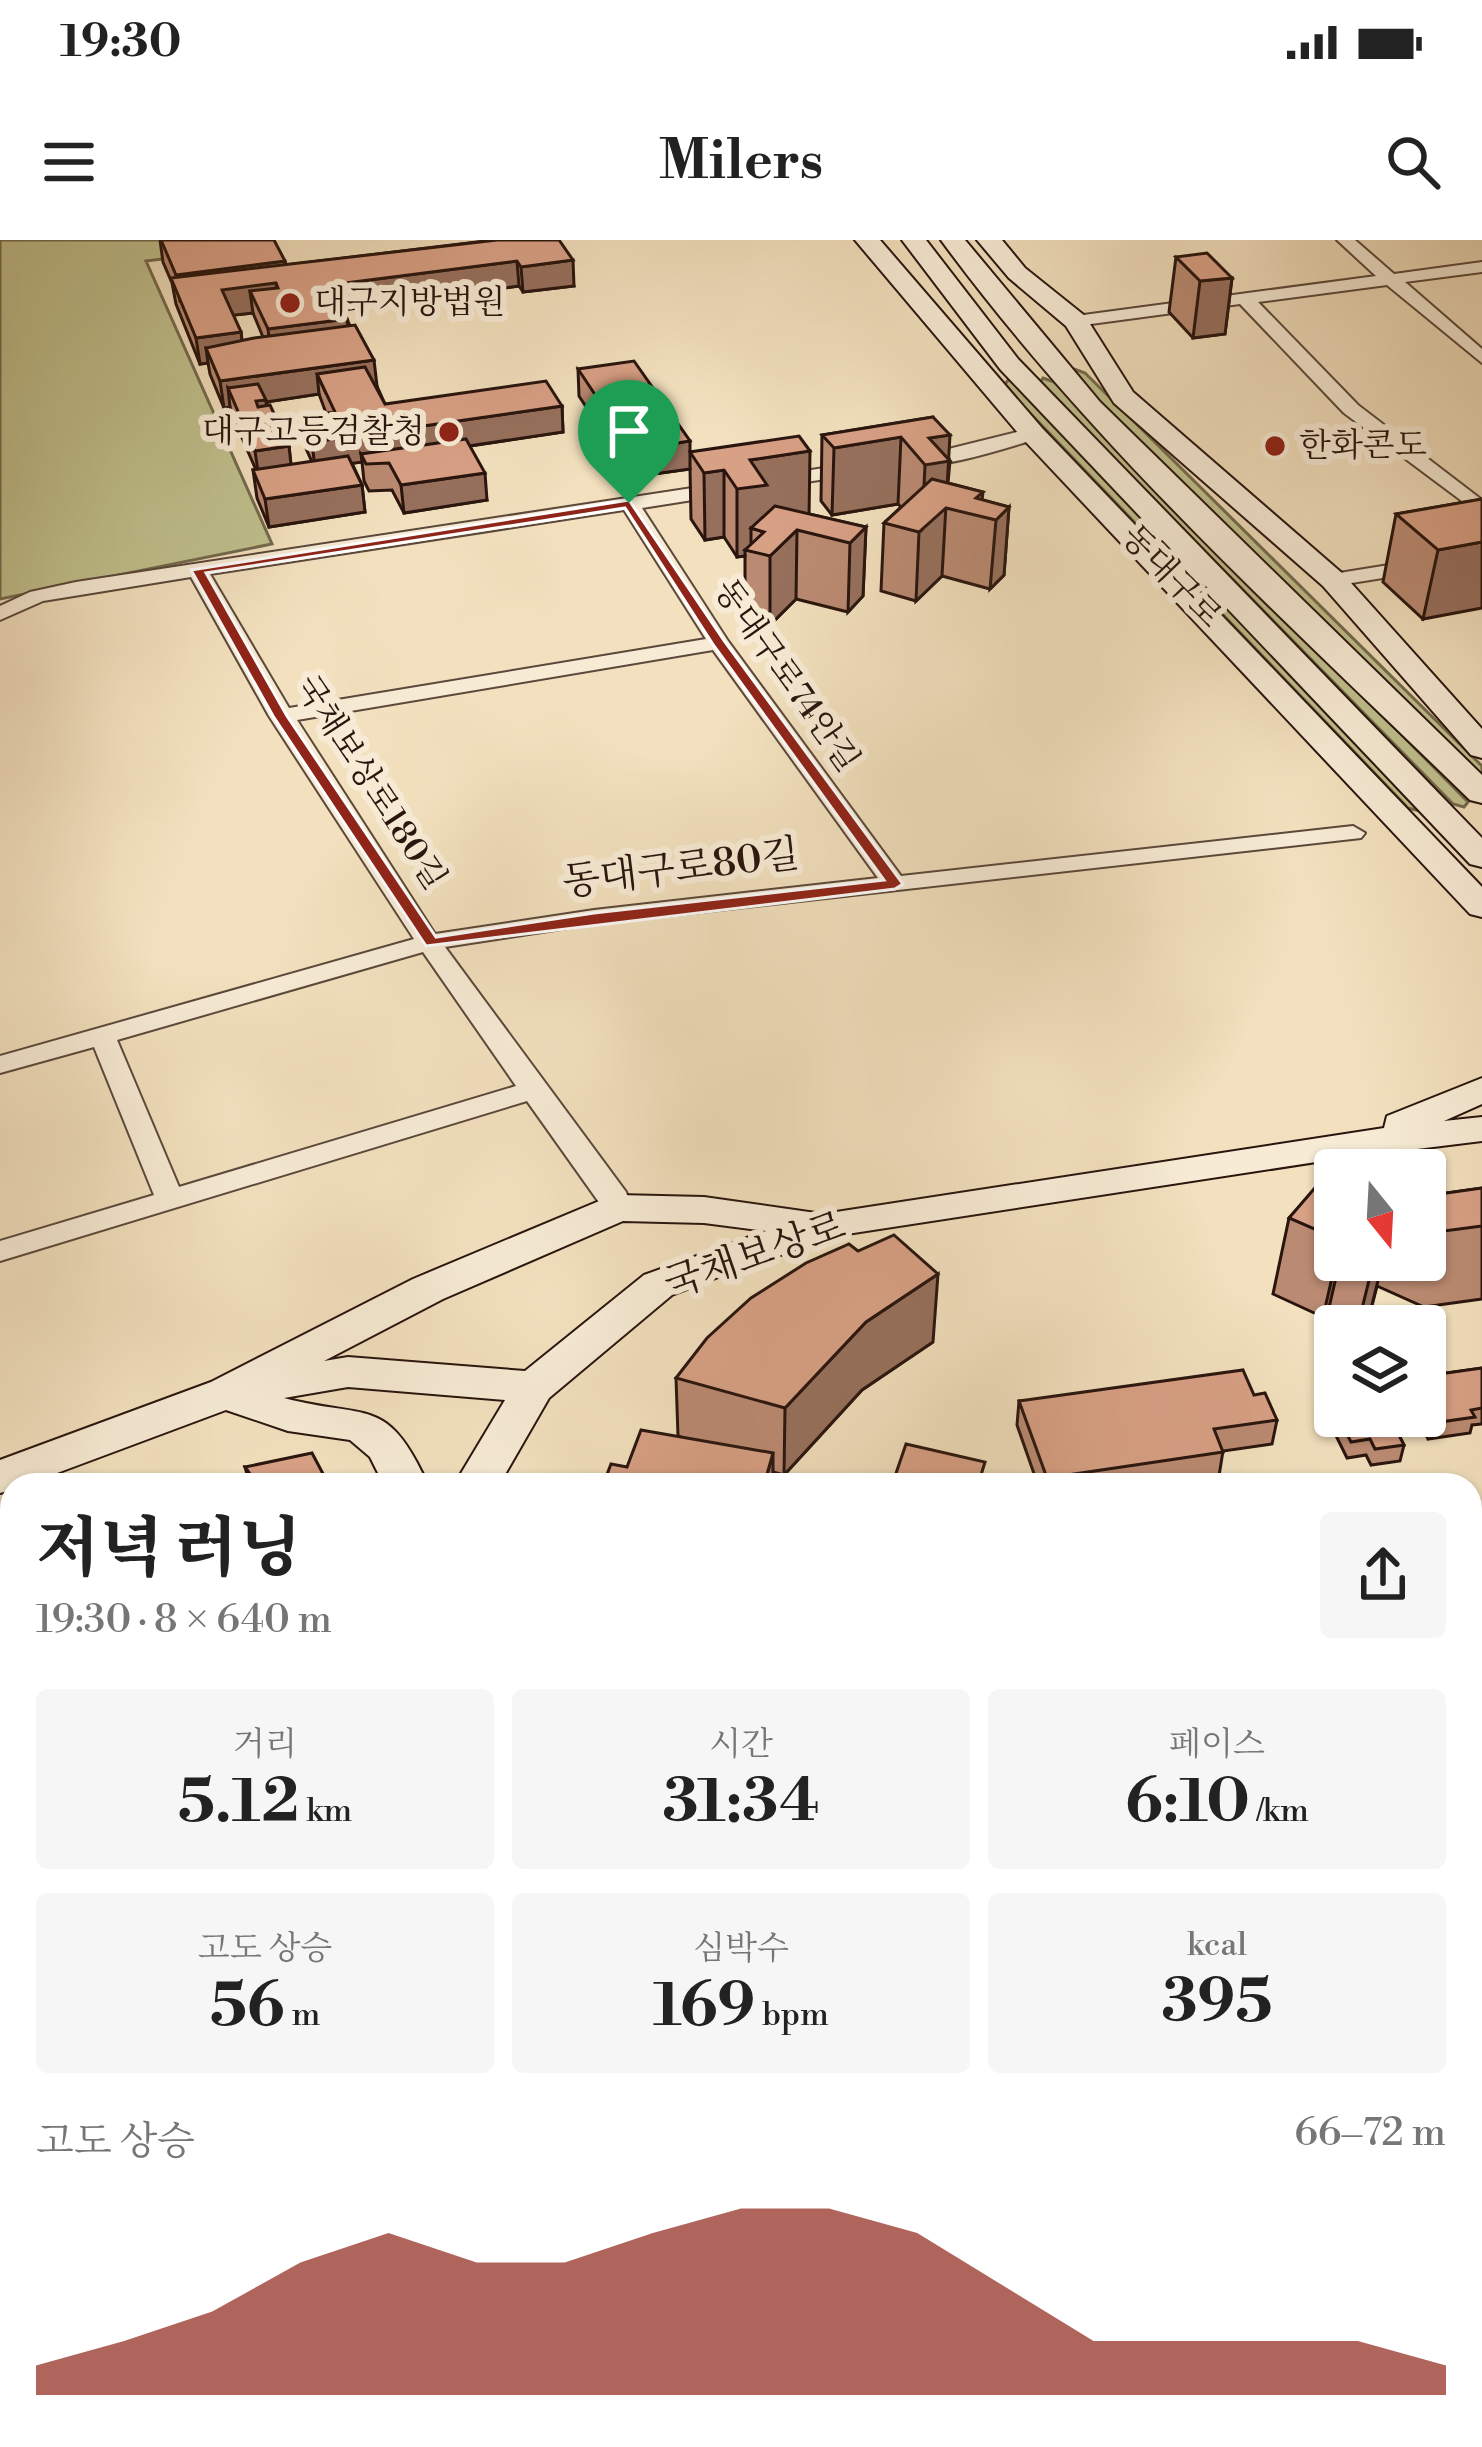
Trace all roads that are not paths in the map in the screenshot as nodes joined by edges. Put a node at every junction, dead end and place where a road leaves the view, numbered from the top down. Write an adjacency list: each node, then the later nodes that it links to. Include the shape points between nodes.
1 (867, 240): 11 (main road, 동대구로)
2 (989, 240): 9 (main road)
3 (1345, 240): 7 (street)
4 (955, 243): 5 (main road, via 956,253 943,256); 23 (main road, 동대구로, via 1091,408)
5 (917, 244): 25 (main road, 동대구로, via 1009,364)
6 (1482, 267): 7 (street)
7 (1395, 279): 8 (street); 10 (street)
8 (1246, 299): 9 (street); 15 (street, via 1352,409)
9 (1076, 322): 18 (main road, via 1123,397)
10 (1482, 358)
11 (1033, 434): 12 (street); 27 (main road, 동대구로)
12 (898, 463)
13 (875, 466): 14 (street)
14 (629, 503): 17 (street); 20 (street, 동대구로74안길)
15 (1482, 510)
16 (1482, 556): 18 (street)
17 (198, 570): 19 (street, via 37,596); 21 (street, 국채보상로180길)
18 (1333, 580): 22 (main road)
19 (0, 614)
20 (719, 643): 21 (street); 26 (street, 동대구로74안길)
21 (280, 716): 28 (street, 국채보상로180길)
22 (1482, 748)
23 (1482, 793)
24 (1353, 833): 26 (street, 동대구로80길)
25 (1482, 857)
26 (895, 884): 28 (street, 동대구로80길)
27 (1482, 907)
28 (431, 942): 29 (street, 동대구로80길); 31 (street, 국채보상로180길)
29 (102, 1035): 30 (street, 동대구로80길); 36 (street)
30 (0, 1065)
31 (530, 1090): 36 (street); 37 (street, 국채보상로180길)
32 (1482, 1090): 34 (main road)
33 (1482, 1129): 34 (main road, 국채보상로)
34 (1336, 1146): 35 (main road); 38 (main road, 국채보상로)
35 (1482, 1146)
36 (170, 1200): 39 (street)
37 (618, 1208): 38 (main road); 41 (main road, via 428,1289)
38 (828, 1226): 40 (main road, 국채보상로, via 658,1285)
39 (0, 1251)
40 (534, 1387): 41 (main road, via 348,1372); 44 (main road, 국채보상로)
41 (226, 1393): 42 (main road); 43 (main road, via 293,1417 354,1421 374,1432)
42 (13, 1473)
43 (401, 1473)
44 (483, 1473)

